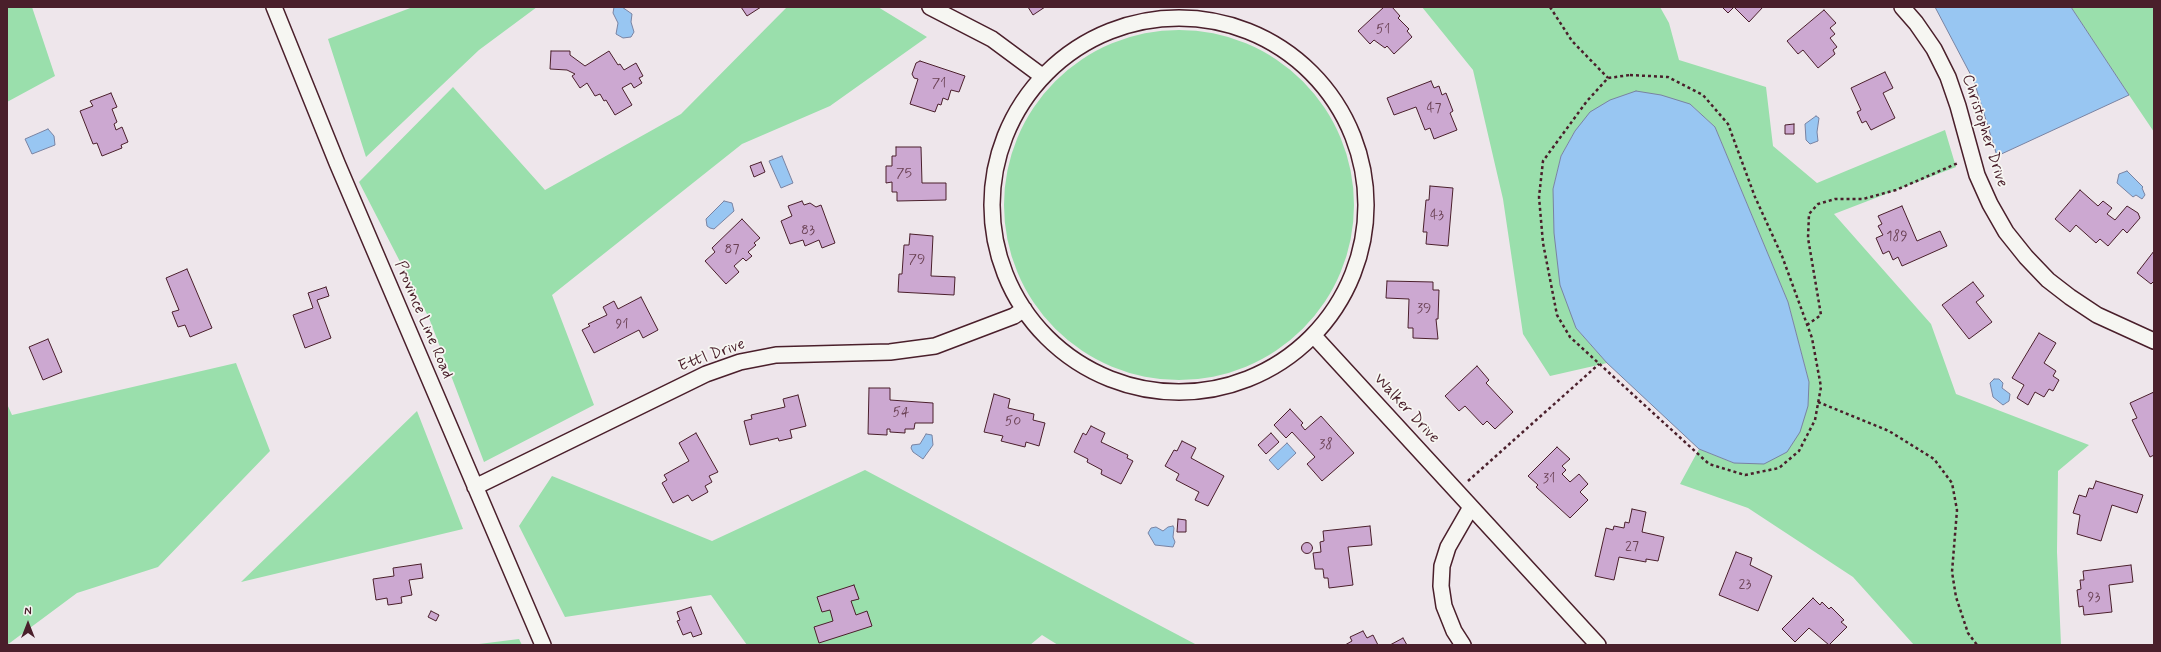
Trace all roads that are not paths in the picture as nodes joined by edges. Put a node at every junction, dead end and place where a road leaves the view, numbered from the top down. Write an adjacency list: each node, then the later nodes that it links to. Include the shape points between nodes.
1 (274, 7): 8 (street, Province Line Road, via 337,163)
2 (930, 7): 4 (street, via 992,39)
3 (1902, 7): 7 (street, Christopher Drive, via 1934,49 1948,77 1976,175 2006,232 2026,258 2048,280 2097,315)
4 (1042, 76): 5 (street, via 1019,106 1007,130 998,154 993,180 992,206 1001,262); 6 (street, via 1061,58 1086,42 1120,27 1167,18 1212,21 1244,30 1271,42 1295,58 1315,76 1346,122 1357,149 1364,178 1366,208 1363,237 1351,278 1331,315)
5 (1024, 309): 6 (street, via 1046,336 1066,354 1091,370 1118,382 1166,392 1222,388 1247,380 1271,369); 8 (street, Ettl Drive, via 1014,316 935,346 890,352 776,354 740,362 706,374)
6 (1314, 336): 9 (street, Walker Drive)
7 (2154, 341)
8 (475, 487): 10 (street, Province Line Road)
9 (1471, 507): 11 (street, via 1448,547 1442,566 1444,606); 12 (street, Walker Drive)
10 (542, 645)
11 (1463, 645)
12 (1598, 645)

